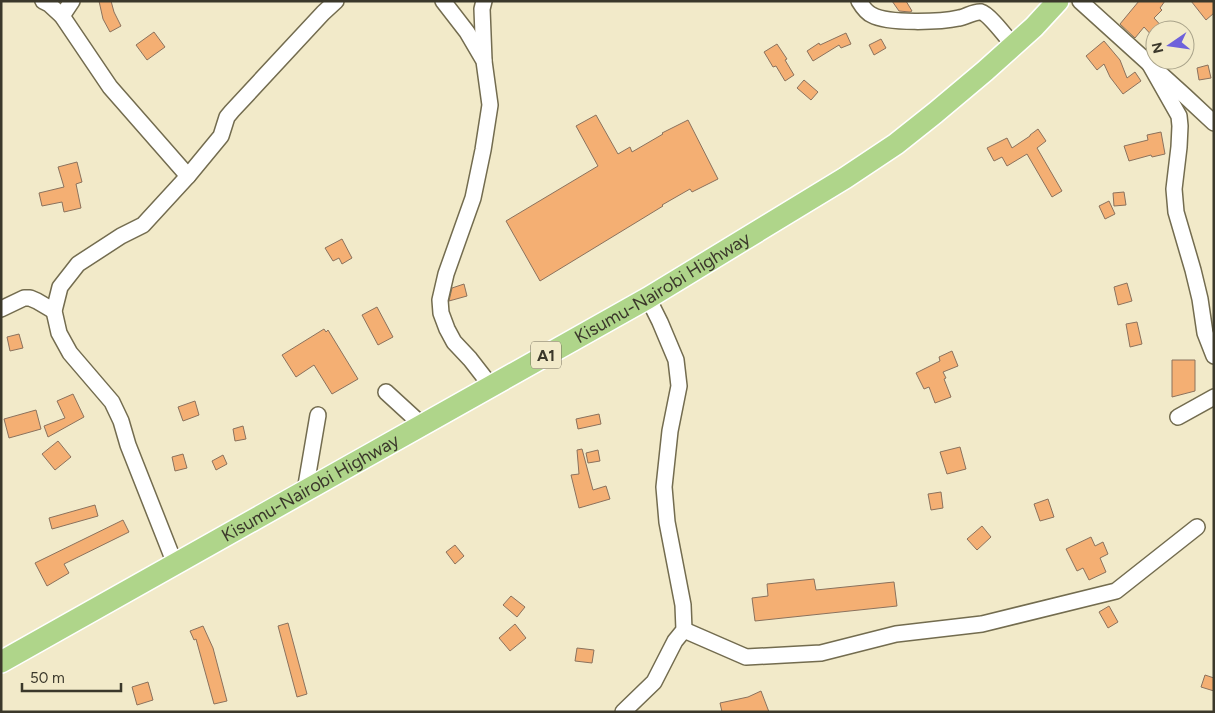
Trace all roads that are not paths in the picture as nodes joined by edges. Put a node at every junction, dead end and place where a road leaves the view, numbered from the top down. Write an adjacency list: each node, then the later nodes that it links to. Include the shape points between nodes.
1 (43, 1): 9 (street)
2 (72, 1): 9 (street)
3 (336, 1): 16 (street, via 232,111 221,136)
4 (443, 1): 12 (street)
5 (484, 1): 12 (street)
6 (859, 1): 10 (street, via 871,15 885,20 948,20 982,12)
7 (1058, 1): 10 (highway, Kisumu-Nairobi Highway / A1)
8 (1080, 1): 11 (street)
9 (62, 16): 16 (street, via 110,87)
10 (1014, 45): 17 (highway, Kisumu-Nairobi Highway / A1, via 896,144)
11 (1145, 59)
12 (484, 61): 21 (street, via 490,104 483,150 473,198 440,300 441,313 454,342)
13 (1153, 70): 20 (street, via 1179,116 1174,189 1176,212 1194,270 1205,333)
14 (1157, 70): 15 (street)
15 (1214, 123)
16 (188, 176): 19 (street, via 144,225 78,264 60,288)
17 (648, 298): 21 (highway, Kisumu-Nairobi Highway / A1); 30 (street, via 676,360 679,386 664,487)
18 (1, 309): 19 (street, via 30,298)
19 (54, 311): 29 (street, via 59,333 70,353 112,402 122,421 128,446)
20 (1214, 356)
21 (491, 386): 26 (highway, Kisumu-Nairobi Highway / A1)
22 (386, 392): 26 (street)
23 (1214, 397): 25 (street)
24 (318, 415): 27 (street)
25 (1178, 418)
26 (422, 425): 27 (highway, Kisumu-Nairobi Highway / A1)
27 (305, 491): 29 (highway, Kisumu-Nairobi Highway / A1)
28 (1197, 528): 30 (street, via 1116,591 982,624 896,634 821,653 746,657)
29 (175, 564): 31 (highway, Kisumu-Nairobi Highway / A1)
30 (684, 630): 32 (street, via 654,682)
31 (1, 662)
32 (623, 712)

